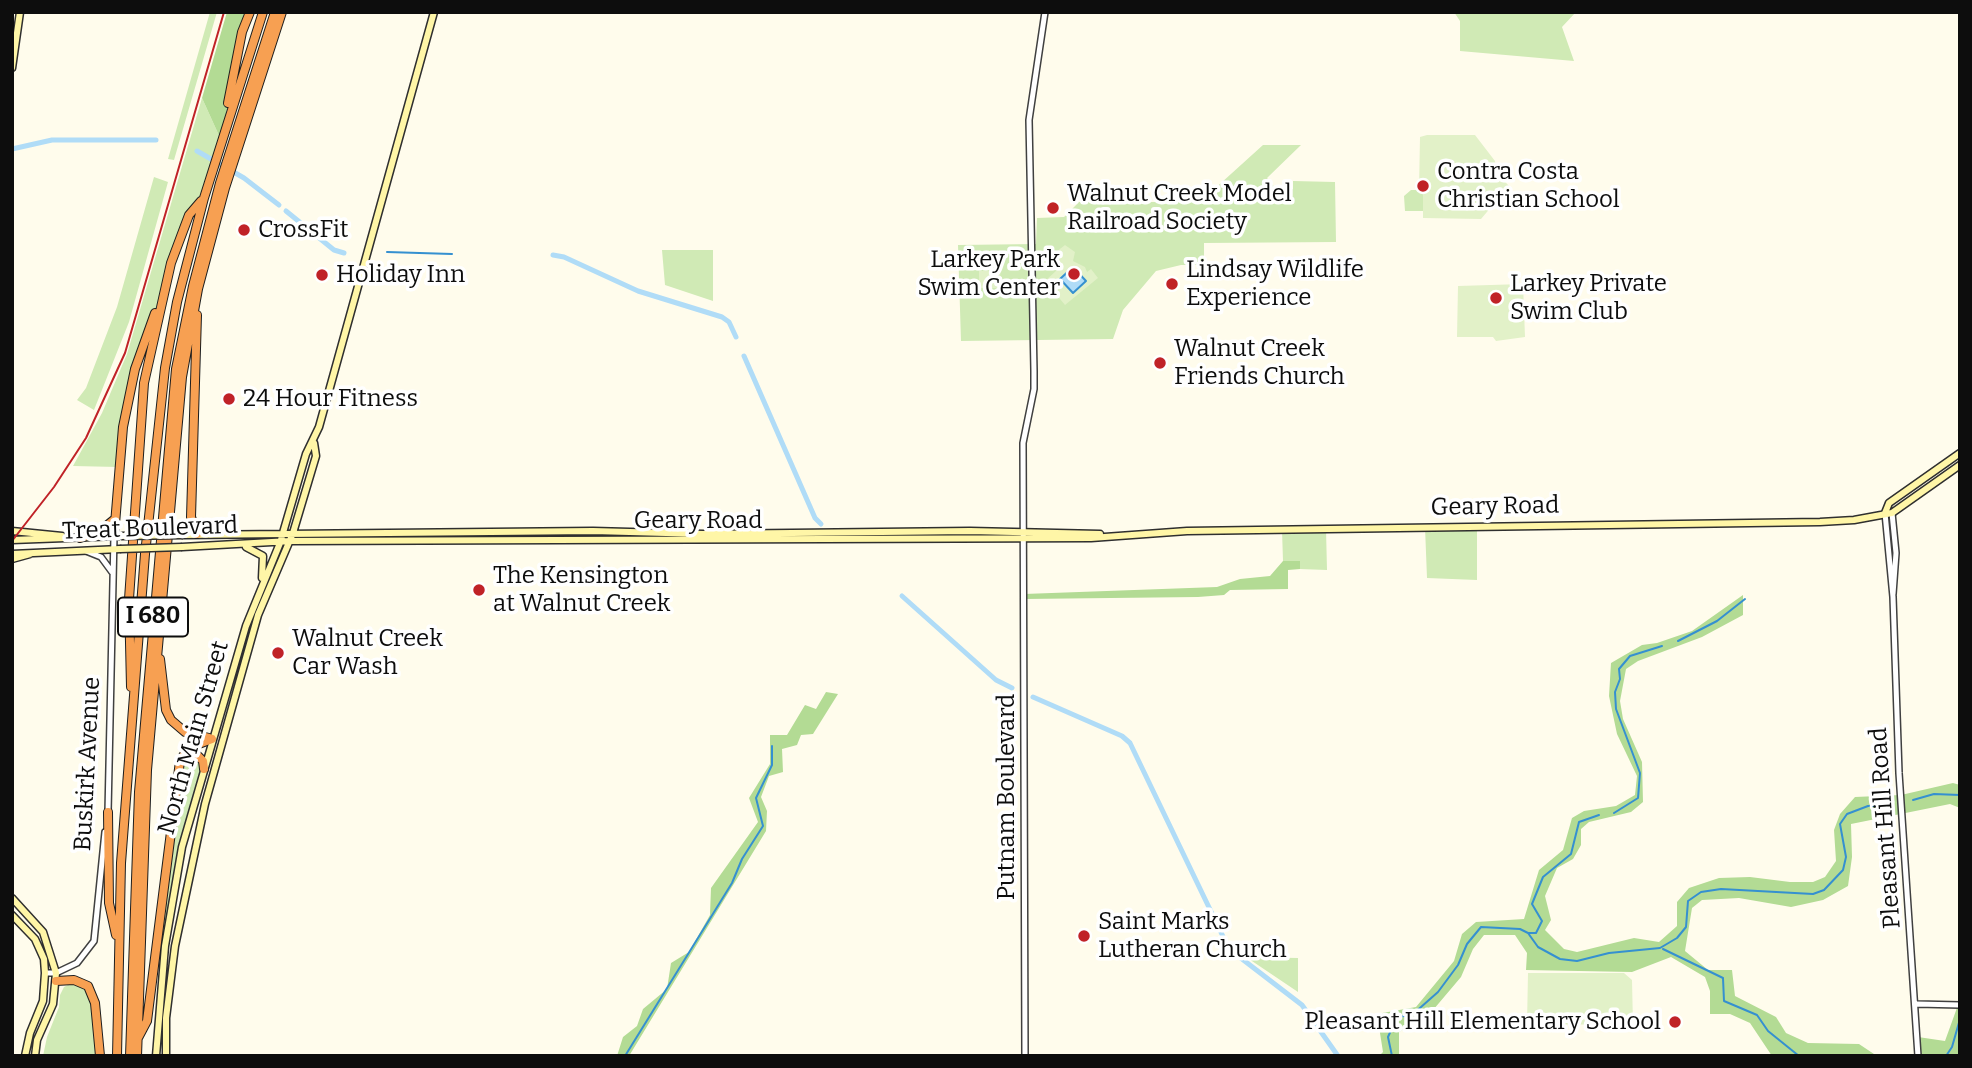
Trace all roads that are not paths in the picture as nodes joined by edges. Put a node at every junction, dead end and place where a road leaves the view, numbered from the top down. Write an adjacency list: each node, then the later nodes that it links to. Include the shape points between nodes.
1 (20, 12): 7 (main road)
2 (250, 12): 8 (highway)
3 (263, 12): 8 (highway, I 680)
4 (434, 12): 13 (main road, North Main Street)
5 (1045, 12): 23 (street, Putnam Boulevard, via 1028,120 1034,389 1023,443)
6 (281, 13): 9 (highway, I 680)
7 (12, 68)
8 (220, 143): 10 (highway, I 680)
9 (223, 186): 12 (highway, I 680); 58 (highway, I 680, via 184,324 170,422 139,792)
10 (204, 198): 11 (highway, via 189,215); 40 (highway, I 680, via 165,368)
11 (166, 284): 17 (highway, via 129,395); 40 (highway, via 142,400 129,599)
12 (196, 299): 22 (highway, via 191,517); 39 (highway, I 680, via 181,377)
13 (314, 443): 20 (main road, North Main Street, via 306,454); 21 (main road, North Main Street, via 316,456)
14 (1960, 453): 16 (main road, via 1889,503)
15 (1960, 465): 16 (main road, Geary Road)
16 (1888, 513): 23 (main road, Geary Road, via 1854,520 1772,524 1091,538); 51 (street, Pleasant Hill Road, via 1899,773)
17 (114, 519): 24 (highway); 26 (highway, via 99,532)
18 (12, 531): 25 (main road, Treat Boulevard)
19 (667, 532): 21 (main road, Geary Road); 23 (main road, Geary Road); 29 (main road)
20 (282, 533): 21 (main road, Treat Boulevard); 22 (main road, Treat Boulevard); 30 (main road, North Main Street)
21 (293, 533): 28 (main road, North Main Street)
22 (197, 534): 24 (main road, Treat Boulevard, bridge)
23 (1023, 535): 29 (main road, Geary Road); 62 (street, Putnam Boulevard)
24 (117, 536): 26 (main road, Treat Boulevard); 32 (street, Buskirk Avenue)
25 (67, 538): 26 (main road, Treat Boulevard); 27 (main road, Treat Boulevard)
26 (80, 538)
27 (12, 540)
28 (290, 541): 29 (main road, Geary Road); 30 (main road, Treat Boulevard); 41 (main road, North Main Street, via 258,615)
29 (667, 541)
30 (280, 543): 31 (main road, Treat Boulevard); 38 (main road, North Main Street)
31 (241, 545): 32 (main road, Treat Boulevard, bridge); 38 (main road, via 263,556)
32 (117, 549): 33 (main road, Treat Boulevard); 37 (street, Buskirk Avenue)
33 (83, 550): 34 (main road, Treat Boulevard); 37 (street, via 101,556)
34 (36, 552): 35 (main road, Treat Boulevard); 36 (main road)
35 (12, 554)
36 (12, 559)
37 (114, 576): 45 (street, Buskirk Avenue)
38 (262, 585): 42 (main road, North Main Street)
39 (158, 639): 42 (highway, via 166,710 185,732); 53 (highway, I 680, via 146,784)
40 (133, 711): 48 (highway, I 680)
41 (223, 738): 42 (main road); 61 (main road, North Main Street, via 176,946)
42 (212, 739): 43 (highway, via 188,748); 44 (main road, North Main Street)
43 (180, 761): 44 (highway, via 196,754); 53 (highway, via 147,1021)
44 (204, 769): 60 (main road, North Main Street, via 174,890)
45 (108, 813): 48 (highway, via 109,903); 50 (street, Buskirk Avenue, via 94,941 84,957)
46 (12, 898): 50 (main road, via 43,932)
47 (12, 915): 49 (main road, via 35,939 44,959)
48 (118, 944): 57 (highway, I 680)
49 (45, 977): 50 (main road); 54 (main road, via 43,1002)
50 (56, 977): 55 (main road, via 53,1004); 56 (highway, via 88,986 95,1003)
51 (1917, 1004): 52 (street); 63 (street, Pleasant Hill Road)
52 (1960, 1004)
53 (137, 1040): 59 (highway, I 680)
54 (25, 1056)
55 (35, 1056)
56 (100, 1056)
57 (117, 1056)
58 (130, 1056)
59 (137, 1056)
60 (156, 1056)
61 (166, 1056)
62 (1025, 1056)
63 (1919, 1056)

